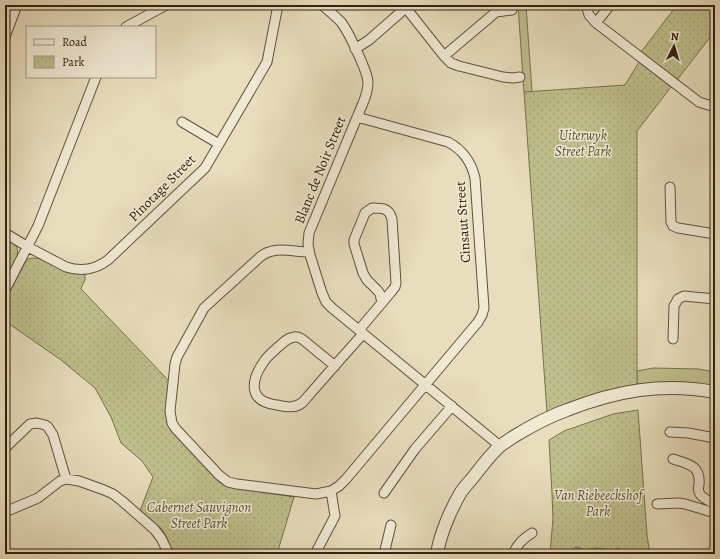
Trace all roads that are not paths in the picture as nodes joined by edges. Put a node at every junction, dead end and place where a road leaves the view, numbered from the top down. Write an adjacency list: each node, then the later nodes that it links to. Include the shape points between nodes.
1 (17, 5): 11 (street)
2 (166, 5): 10 (street)
3 (278, 5): 19 (street, Pinotage Street, via 267,62)
4 (322, 5): 12 (street, Blanc de Noir Street, via 341,22)
5 (586, 5): 9 (street, via 589,15)
6 (610, 5): 9 (street)
7 (407, 7): 12 (street); 13 (street)
8 (512, 10): 13 (street, via 496,12)
9 (596, 23): 16 (street, via 699,102)
10 (128, 26)
11 (5, 37)
12 (356, 49): 17 (street, Blanc de Noir Street, via 368,81 366,97)
13 (444, 56): 14 (street, via 459,66 503,77)
14 (520, 77)
15 (96, 78): 23 (street, via 47,205)
16 (715, 107)
17 (357, 117): 24 (street, Blanc de Noir Street, via 312,225 308,238); 31 (street, Cinsaut Street, via 448,142 464,154 473,172 483,312 478,322)
18 (182, 122): 19 (street)
19 (219, 144): 23 (street, Pinotage Street, via 205,168 103,264 87,270 73,269)
20 (670, 187): 22 (street, via 671,222 674,226)
21 (5, 233): 23 (street, Pinotage Street)
22 (715, 234)
23 (28, 247): 25 (street)
24 (309, 252): 28 (street, Blanc de Noir Street, via 324,298); 40 (street, via 266,252 204,308 176,360 170,411 176,429 218,475 228,482 309,494)
25 (5, 290)
26 (715, 299): 29 (street, via 684,296 678,299 674,306)
27 (382, 303): 27 (street, via 380,294 363,273 354,244 365,213 372,208 386,209 392,219 396,283); 28 (street)
28 (361, 332): 30 (street); 31 (street, Blanc de Noir Street)
29 (673, 339)
30 (335, 366): 30 (street, via 297,406 269,404 262,401 255,392 255,379 263,362 292,337 302,339)
31 (425, 385): 33 (street, Blanc de Noir Street); 40 (street, Cinsaut Street, via 346,479)
32 (715, 392): 36 (street, via 670,388 634,390 612,395 546,418)
33 (452, 406): 36 (street, Blanc de Noir Street); 41 (street)
34 (670, 432): 35 (street)
35 (715, 438)
36 (500, 446): 51 (street, via 462,492 448,517)
37 (5, 448): 39 (street, via 30,424 45,424 53,435)
38 (673, 459): 43 (street, via 698,471 700,494)
39 (66, 479): 44 (street, via 38,498); 48 (street, via 79,481 113,494 154,528)
40 (331, 491): 49 (street, via 335,516)
41 (384, 493)
42 (657, 504): 45 (street, via 685,504)
43 (715, 505)
44 (5, 512)
45 (715, 513)
46 (391, 525): 50 (street)
47 (532, 533): 52 (street, via 516,546)
48 (169, 554)
49 (315, 554)
50 (384, 554)
51 (437, 554)
52 (513, 554)

